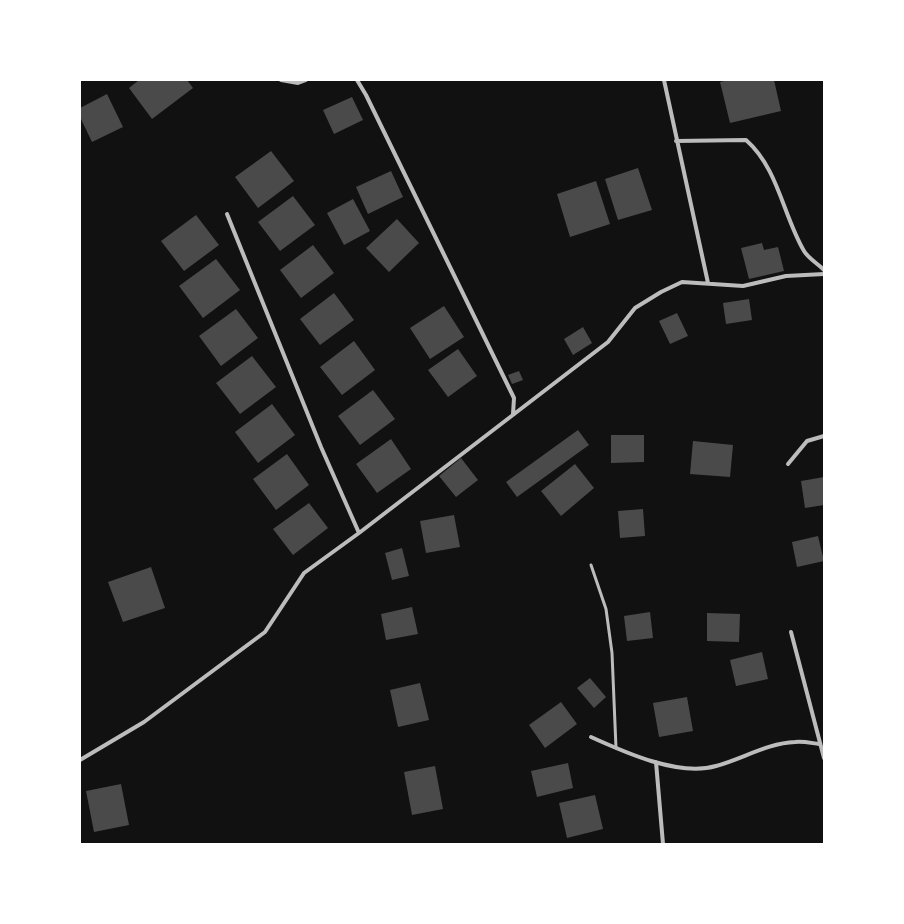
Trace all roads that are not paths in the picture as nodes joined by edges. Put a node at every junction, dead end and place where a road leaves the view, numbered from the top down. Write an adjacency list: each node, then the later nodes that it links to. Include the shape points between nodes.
1 (280, 80): 2 (street, via 298,83)
2 (306, 80)
3 (357, 80): 10 (street, via 514,398)
4 (664, 80): 5 (street)
5 (676, 141): 7 (street, via 746,140 759,152 770,173 804,252); 9 (street)
6 (227, 214): 13 (street, via 321,447)
7 (824, 270)
8 (824, 274): 9 (street, via 786,276 743,286)
9 (708, 283): 10 (street, via 682,282 635,308 608,342)
10 (513, 414): 13 (street)
11 (824, 436): 12 (street, via 807,441)
12 (788, 464)
13 (359, 533): 20 (street, via 304,573 265,632 144,722)
14 (591, 565): 18 (lane, via 606,610 612,652)
15 (791, 632): 17 (street)
16 (591, 737): 18 (street)
17 (819, 744): 19 (street); 21 (street, via 795,742 768,747 715,767 686,768)
18 (616, 748): 21 (street)
19 (824, 758)
20 (80, 760)
21 (656, 762): 22 (street)
22 (663, 844)

